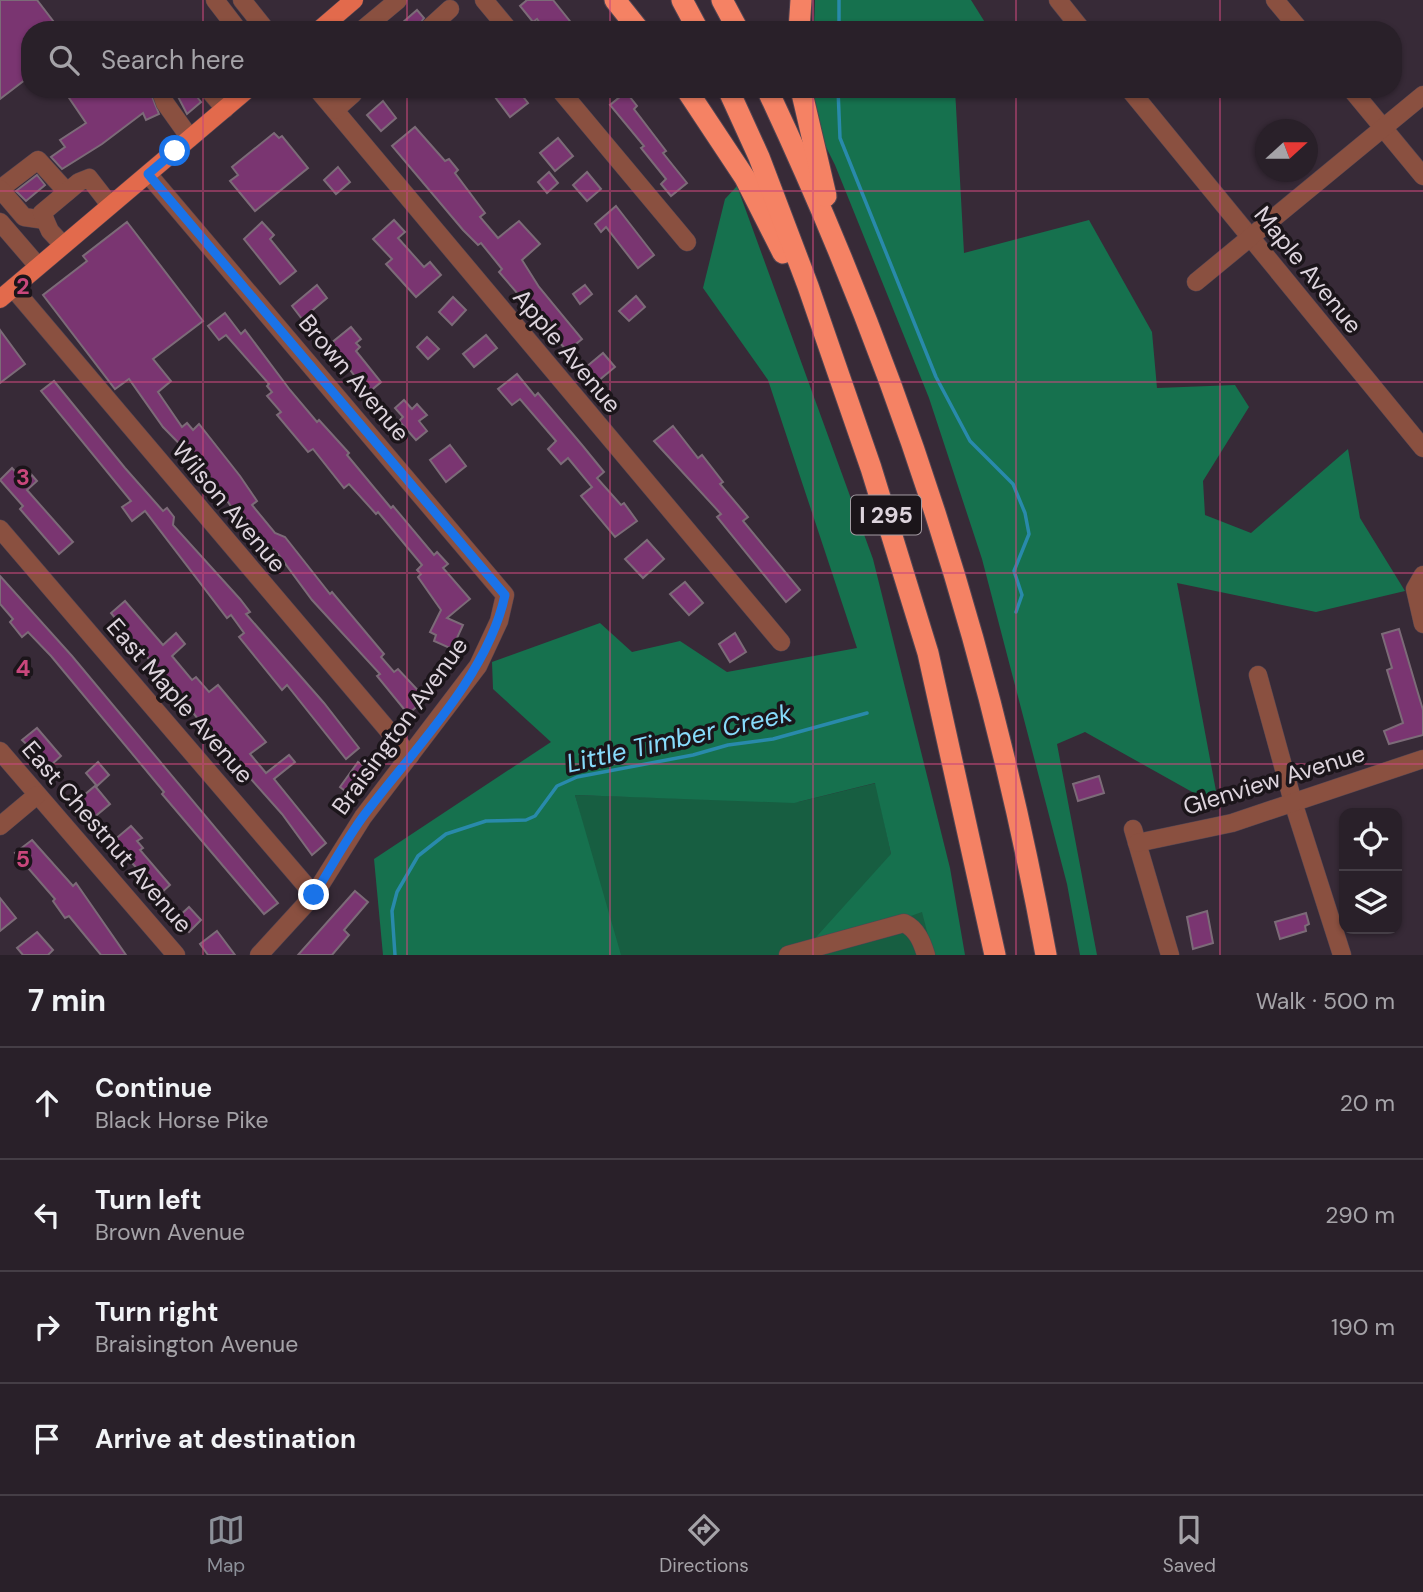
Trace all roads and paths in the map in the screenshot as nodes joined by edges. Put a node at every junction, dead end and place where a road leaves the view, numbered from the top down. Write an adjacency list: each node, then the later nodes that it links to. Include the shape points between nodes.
1 (215, 0): 13 (street)
2 (242, 0): 14 (street)
3 (354, 0): 15 (main road)
4 (398, 0): 16 (street)
5 (484, 0): 18 (street)
6 (615, 0): 19 (highway)
7 (682, 0): 20 (highway)
8 (722, 0): 21 (highway)
9 (801, 0): 22 (highway)
10 (1058, 0): 23 (street)
11 (1275, 0): 24 (street)
12 (451, 3): 17 (street)
13 (231, 21)
14 (259, 21)
15 (335, 21)
16 (373, 21)
17 (435, 21)
18 (502, 21)
19 (632, 21)
20 (693, 21)
21 (733, 21)
22 (800, 21)
23 (1075, 21)
24 (1292, 21)
25 (1423, 95): 40 (street)
26 (164, 98): 41 (street)
27 (216, 98): 38 (street)
28 (238, 98): 38 (main road)
29 (325, 98): 39 (street, Apple Avenue)
30 (348, 98): 39 (street)
31 (567, 98): 50 (street)
32 (692, 98): 55 (highway, via 745,177 781,249)
33 (732, 98): 55 (highway, I 295)
34 (771, 98): 52 (highway, I 295)
35 (803, 98): 52 (highway)
36 (1136, 98): 49 (street, Maple Avenue)
37 (1358, 98): 40 (street)
38 (225, 109): 41 (main road)
39 (335, 110): 62 (street, Apple Avenue)
40 (1383, 128): 43 (street); 49 (street)
41 (190, 138): 42 (main road)
42 (148, 174): 46 (main road); 60 (street, Brown Avenue, via 505,595)
43 (1423, 176)
44 (0, 189): 45 (street, via 38,160); 47 (street, via 24,217)
45 (67, 192): 46 (street, via 89,178); 47 (street, via 42,213)
46 (110, 205): 51 (main road)
47 (45, 220): 51 (street)
48 (0, 222): 53 (street)
49 (1250, 236): 54 (street); 57 (street, Maple Avenue)
50 (687, 242)
51 (63, 246): 53 (main road)
52 (837, 246): 76 (highway, I 295, via 898,397 977,644)
53 (38, 266): 56 (main road)
54 (1196, 282)
55 (808, 286): 75 (highway, I 295, via 872,468 928,653)
56 (7, 293): 65 (street, Wilson Avenue)
57 (1423, 448)
58 (4, 533): 70 (street, East Maple Avenue)
59 (1419, 582): 61 (street)
60 (499, 621): 65 (street, Braisington Avenue, via 478,666)
61 (1423, 624)
62 (781, 642)
63 (1258, 675): 68 (street)
64 (0, 751): 67 (street, East Chestnut Avenue)
65 (410, 755): 70 (street, Braisington Avenue, via 363,817)
66 (1423, 759): 68 (street, Glenview Avenue)
67 (37, 795): 69 (street); 71 (street, East Chestnut Avenue)
68 (1293, 802): 77 (street, Glenview Avenue, via 1232,822 1135,836); 78 (street)
69 (0, 827)
70 (314, 895): 72 (street, Braisington Avenue)
71 (176, 955)
72 (259, 955)
73 (788, 955): 74 (street, via 904,923 921,940)
74 (926, 955)
75 (995, 955)
76 (1046, 955)
77 (1170, 955)
78 (1342, 955)

